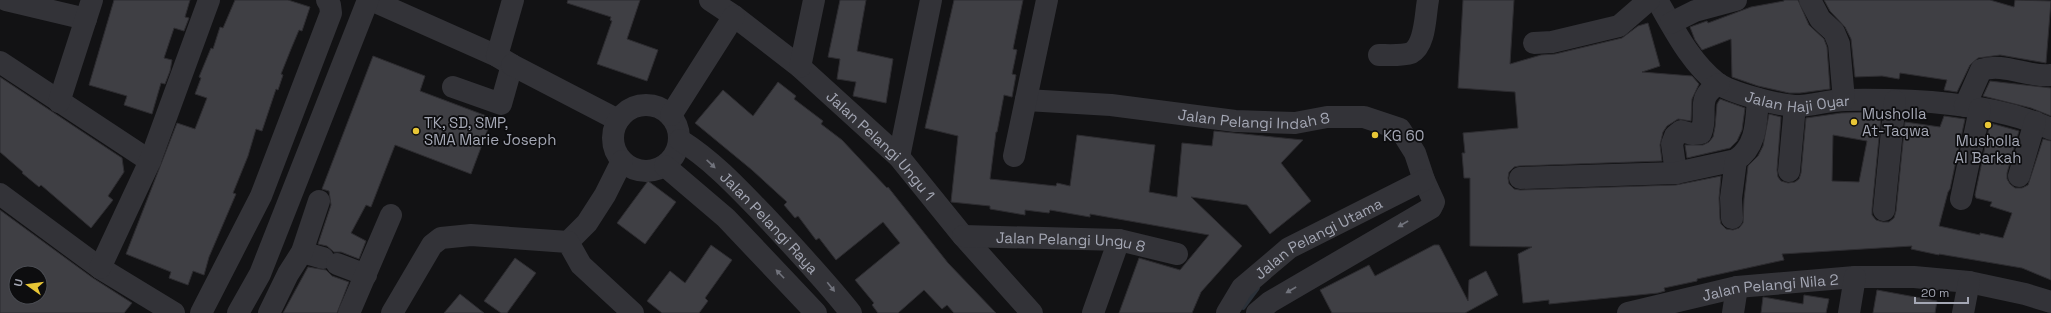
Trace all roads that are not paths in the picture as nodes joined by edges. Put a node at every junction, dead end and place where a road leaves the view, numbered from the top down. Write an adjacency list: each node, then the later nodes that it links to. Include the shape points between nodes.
1 (6, 0): 15 (street)
2 (209, 0): 40 (street)
3 (327, 0): 67 (street, via 331,14 261,196)
4 (369, 0): 20 (street); 68 (street, via 260,274)
5 (710, 0): 16 (street, Jalan Pelangi Ungu 1)
6 (811, 0): 22 (street)
7 (931, 0): 38 (street)
8 (1047, 0): 27 (street)
9 (1428, 0): 19 (street, via 1419,46 1410,53)
10 (1649, 0): 18 (street, via 1620,26 1552,42)
11 (1657, 0): 17 (street, Jalan Haji Oyar)
12 (1736, 0): 17 (street, via 1695,11)
13 (1810, 0): 28 (street, via 1820,19 1834,32 1839,44)
14 (508, 1): 20 (street)
15 (89, 9): 30 (street)
16 (734, 16): 22 (street, Jalan Pelangi Ungu 1); 33 (street)
17 (1671, 22): 24 (street, Jalan Haji Oyar, via 1694,58)
18 (1534, 43)
19 (1379, 55)
20 (505, 61): 25 (street, via 501,104); 34 (street)
21 (0, 62): 30 (street)
22 (800, 67): 38 (street, Jalan Pelangi Ungu 1)
23 (2051, 75): 32 (street, via 1991,67 1981,70)
24 (1719, 84): 26 (street, Jalan Haji Oyar); 44 (street, via 1709,90 1705,97 1702,106 1705,123 1701,133 1681,131 1675,136 1672,144)
25 (453, 87)
26 (1758, 99): 31 (street, Jalan Haji Oyar); 39 (street, via 1749,149)
27 (1026, 100): 37 (street); 47 (street, Jalan Pelangi Indah 8, via 1111,105 1235,121 1296,124 1327,117 1364,117 1400,129 1415,153)
28 (1844, 100): 29 (street, Jalan Haji Oyar); 31 (street, Jalan Haji Oyar)
29 (1895, 100): 32 (street, Jalan Haji Oyar); 52 (street)
30 (59, 102): 40 (street)
31 (1795, 106): 43 (street)
32 (1972, 108): 35 (street, Jalan Haji Oyar, via 2007,113); 49 (street)
33 (671, 115): 34 (street, via 663,108 643,104 633,106); 36 (street, via 677,124)
34 (618, 120): 41 (street, via 613,130 613,142)
35 (2043, 125): 45 (street)
36 (680, 140): 42 (street, via 675,154); 74 (street, Jalan Pelangi Raya, one-way to 74, via 699,152 749,200 818,272)
37 (1014, 156)
38 (899, 157): 55 (street, Jalan Pelangi Ungu 1)
39 (1736, 160): 44 (street); 54 (street, via 1731,198)
40 (150, 161): 60 (street)
41 (622, 161): 42 (street, via 631,168 641,171 651,171); 57 (street, via 587,223)
42 (665, 166): 73 (street, Jalan Pelangi Raya, one-way to 42, via 726,218)
43 (1789, 171)
44 (1676, 173): 46 (street)
45 (2019, 176)
46 (1520, 178)
47 (1424, 180): 51 (street, Jalan Pelangi Indah 8); 77 (street, Jalan Pelangi Utama, via 1289,248 1242,288)
48 (0, 194): 60 (street)
49 (1961, 199)
50 (319, 200): 58 (street)
51 (1434, 202): 78 (street, Jalan Pelangi Utama, one-way to 78, via 1431,208 1270,302)
52 (1884, 210)
53 (391, 215): 61 (street)
54 (1732, 218)
55 (962, 236): 56 (street, Jalan Pelangi Ungu 8); 75 (street, Jalan Pelangi Ungu 1)
56 (1119, 240): 59 (street, Jalan Pelangi Ungu 8); 76 (street)
57 (568, 242): 71 (street, via 471,235 441,238 432,246); 72 (street, via 581,265)
58 (302, 252): 61 (street); 69 (street)
59 (1177, 254)
60 (100, 268): 66 (street)
61 (366, 275): 70 (street)
62 (1855, 277): 63 (street, Jalan Pelangi Nila 2, via 1914,277); 64 (street, Jalan Pelangi Nila 2); 81 (street)
63 (1969, 282): 65 (street, Jalan Pelangi Nila 2); 82 (street)
64 (1736, 287): 79 (street, Jalan Pelangi Nila 2); 80 (street)
65 (2051, 302)
66 (174, 313)
67 (201, 313)
68 (238, 313)
69 (269, 313)
70 (348, 313)
71 (392, 313)
72 (632, 313)
73 (816, 313)
74 (851, 313)
75 (1032, 313)
76 (1093, 313)
77 (1227, 313)
78 (1257, 313)
79 (1628, 313)
80 (1733, 313)
81 (1849, 313)
82 (1963, 313)

